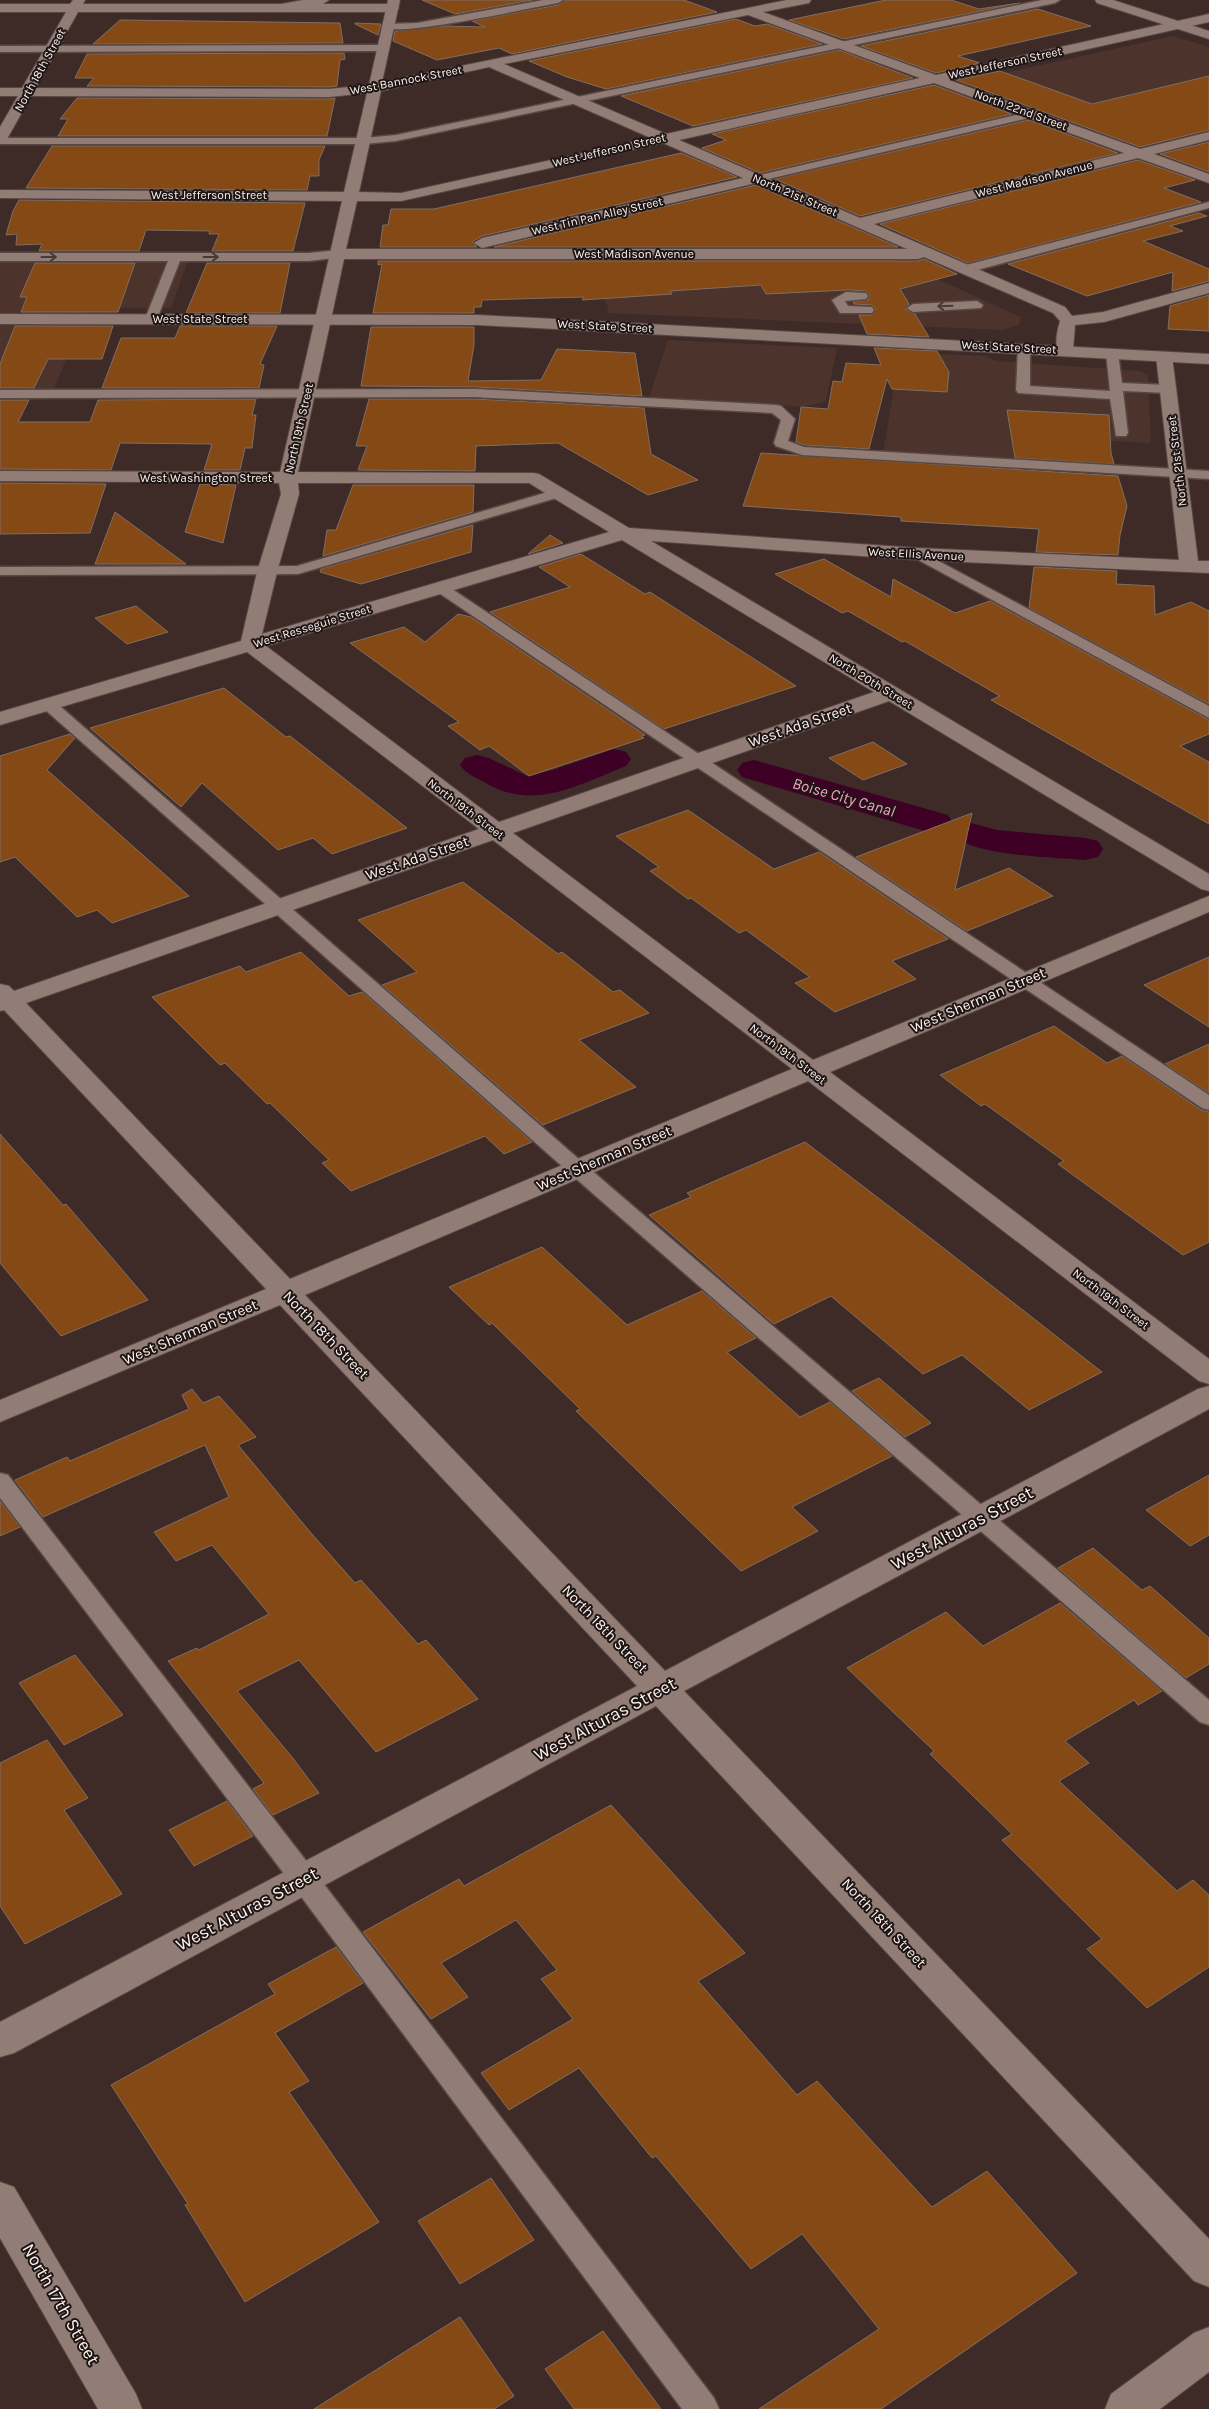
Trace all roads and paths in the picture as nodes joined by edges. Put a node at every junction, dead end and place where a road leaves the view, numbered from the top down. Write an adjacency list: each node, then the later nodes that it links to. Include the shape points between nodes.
1 (323, 0): 9 (street)
2 (558, 0): 11 (lane, via 417,26)
3 (805, 0): 10 (street, West Bannock Street)
4 (1055, 0): 15 (lane)
5 (1101, 0): 13 (street)
6 (726, 2): 10 (street, North 22nd Street)
7 (77, 4): 8 (street); 9 (street); 16 (street, North 18th Street)
8 (0, 8)
9 (280, 8): 11 (street)
10 (750, 11): 15 (street, North 22nd Street); 19 (street, West Bannock Street)
11 (392, 12): 17 (street, North 19th Street)
12 (1209, 18): 13 (street, West Jefferson Street)
13 (1178, 25): 14 (street); 20 (street, West Jefferson Street)
14 (1209, 35)
15 (842, 44): 20 (street, North 22nd Street); 24 (lane)
16 (53, 48): 17 (lane); 18 (lane); 23 (street, North 18th Street)
17 (384, 48): 21 (street, North 19th Street)
18 (0, 49)
19 (490, 63): 21 (street, West Bannock Street); 24 (street, North 21st Street)
20 (935, 78): 25 (street, North 22nd Street); 27 (street, West Jefferson Street)
21 (375, 88): 23 (street, West Bannock Street, via 329,93); 29 (street, North 19th Street)
22 (0, 92): 23 (street, West Bannock Street)
23 (28, 92): 28 (street, North 18th Street)
24 (574, 100): 27 (street, North 21st Street); 29 (lane, via 396,138)
25 (1033, 114): 30 (street, North 22nd Street); 31 (lane)
26 (1209, 136): 30 (street, West Madison Avenue)
27 (662, 139): 31 (street, North 21st Street); 34 (street, West Jefferson Street, via 401,197)
28 (0, 140): 29 (lane)
29 (364, 141): 34 (street, North 19th Street)
30 (1140, 153): 32 (street, North 22nd Street); 36 (street, West Madison Avenue)
31 (756, 179): 36 (street, North 21st Street); 38 (street, West Tin Pan Alley Street)
32 (1209, 179)
33 (0, 194): 34 (street, West Jefferson Street)
34 (350, 197): 37 (street, North 19th Street)
35 (1209, 205): 42 (lane)
36 (859, 223): 39 (street, North 21st Street)
37 (338, 254): 38 (street, West Madison Avenue); 41 (lane, one-way to 37); 50 (street, North 19th Street)
38 (438, 254): 39 (street, West Madison Avenue)
39 (930, 254): 42 (street, North 21st Street)
40 (0, 257): 41 (lane, one-way to 41)
41 (175, 257): 49 (lane)
42 (966, 270): 51 (street, North 21st Street, via 1059,310)
43 (1205, 290): 51 (street, via 1104,317)
44 (862, 296): 47 (lane, via 838,300 844,310)
45 (977, 305): 46 (lane, one-way to 46)
46 (913, 308)
47 (868, 310)
48 (0, 319): 49 (street, West State Street)
49 (151, 319): 50 (street, West State Street)
50 (323, 320): 52 (street, West State Street, via 478,320); 59 (street, North 19th Street)
51 (1068, 321): 53 (street)
52 (1024, 348): 53 (street, West State Street); 58 (lane, via 1023,390)
53 (1065, 350): 54 (street, West State Street)
54 (1112, 353): 55 (street, West State Street); 58 (lane)
55 (1164, 356): 56 (street, West State Street); 57 (street, North 21st Street)
56 (1209, 359)
57 (1168, 389): 58 (lane); 62 (street, North 21st Street)
58 (1116, 391): 61 (lane)
59 (307, 392): 60 (lane); 62 (lane, via 475,393 776,409 788,419 781,443 802,451); 65 (street, North 19th Street)
60 (0, 394)
61 (1121, 433)
62 (1178, 473): 63 (lane); 70 (street, North 21st Street)
63 (1209, 475)
64 (0, 476): 65 (street, West Washington Street)
65 (288, 478): 66 (street, West Washington Street); 73 (street, North 19th Street, via 290,494)
66 (533, 478): 67 (street, North 20th Street)
67 (558, 493): 68 (street, North 20th Street); 73 (lane, via 298,570)
68 (624, 533): 69 (street, West Ellis Avenue); 74 (street, West Resseguie Street); 76 (street, North 20th Street)
69 (918, 554): 70 (street, West Ellis Avenue); 78 (lane)
70 (1189, 566): 71 (street, West Ellis Avenue)
71 (1209, 567)
72 (0, 571): 73 (lane)
73 (267, 572): 75 (street, North 19th Street)
74 (441, 588): 75 (street, West Resseguie Street); 80 (lane)
75 (250, 644): 77 (street, West Resseguie Street); 81 (street, North 19th Street)
76 (891, 693): 80 (street, West Ada Street); 82 (street, North 20th Street)
77 (48, 704): 79 (street, West Resseguie Street); 84 (lane)
78 (1209, 713)
79 (0, 719)
80 (698, 761): 81 (street, West Ada Street); 85 (lane)
81 (495, 831): 84 (street, West Ada Street); 87 (street, North 19th Street)
82 (1209, 884)
83 (1209, 904): 85 (street, West Sherman Street)
84 (279, 907): 86 (street, West Ada Street); 89 (lane)
85 (1025, 980): 87 (street, West Sherman Street); 88 (lane)
86 (3, 999): 90 (street, North 18th Street)
87 (810, 1071): 89 (street, West Sherman Street); 91 (street, North 19th Street)
88 (1209, 1104)
89 (578, 1168): 90 (street, West Sherman Street); 95 (lane)
90 (285, 1292): 93 (street, West Sherman Street); 96 (street, North 18th Street)
91 (1209, 1374)
92 (1209, 1396): 95 (street, West Alturas Street)
93 (0, 1412)
94 (0, 1481): 98 (lane)
95 (982, 1518): 96 (street, West Alturas Street); 97 (lane)
96 (662, 1688): 98 (street, West Alturas Street); 101 (street, North 18th Street)
97 (1209, 1715)
98 (304, 1879): 99 (street, West Alturas Street); 104 (lane)
99 (0, 2041)
100 (0, 2200): 103 (street, North 17th Street)
101 (1209, 2268)
102 (1209, 2348): 105 (street)
103 (121, 2409)
104 (702, 2409)
105 (1126, 2409)

